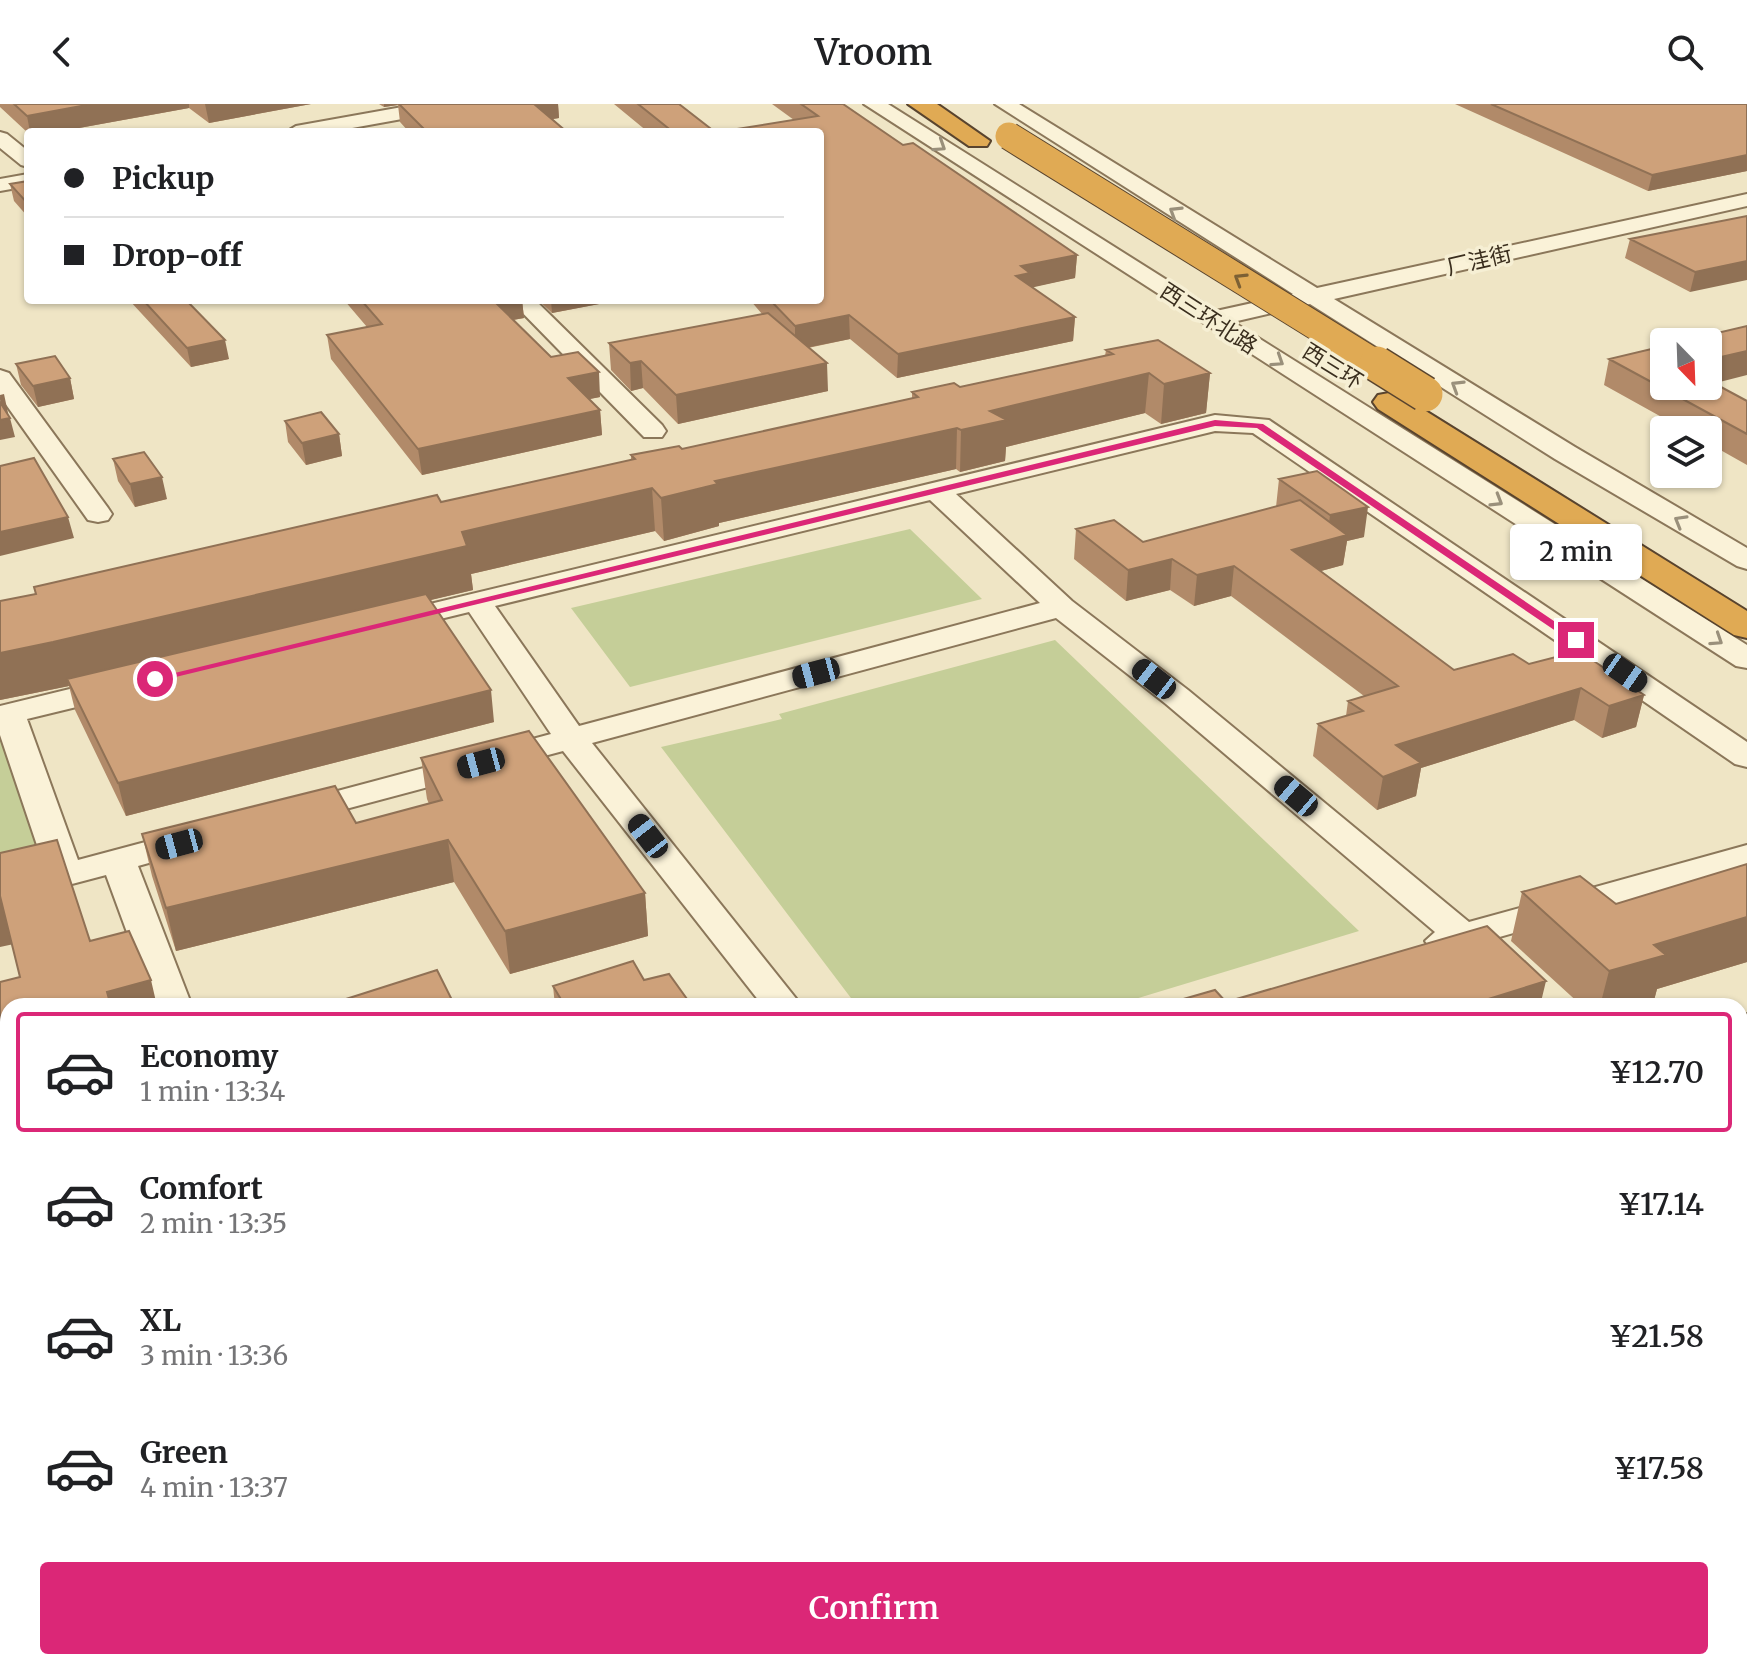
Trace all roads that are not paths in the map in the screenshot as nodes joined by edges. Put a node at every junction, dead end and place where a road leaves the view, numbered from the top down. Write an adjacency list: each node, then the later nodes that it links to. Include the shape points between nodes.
1 (452, 104): 6 (street)
2 (874, 104): 14 (street, 西三环北路, one-way to 14)
3 (920, 104): 24 (highway, 西三环)
4 (957, 104): 20 (highway, 西三环, one-way to 4, bridge)
5 (1005, 104): 12 (street, one-way to 5)
6 (354, 127)
7 (0, 138): 8 (street)
8 (24, 158)
9 (24, 181): 10 (street)
10 (0, 185)
11 (1747, 200): 12 (street, 厂洼街)
12 (1313, 296): 14 (street, 厂洼街); 19 (street, one-way to 12)
13 (526, 304): 16 (street)
14 (1212, 319): 25 (street, 西三环北路, one-way to 25)
15 (0, 378): 18 (street)
16 (653, 431)
17 (938, 492): 21 (street); 22 (street); 29 (street, via 1215,423 1260,426)
18 (98, 514)
19 (1746, 560)
20 (1747, 594)
21 (477, 602): 23 (street); 28 (street)
22 (1061, 607): 28 (street); 36 (street)
23 (371, 627)
24 (1747, 627)
25 (1747, 659)
26 (145, 681): 27 (street)
27 (5, 715): 34 (street)
28 (571, 739): 30 (street); 39 (street)
29 (1747, 757)
30 (269, 820)
31 (224, 832): 33 (street)
32 (1747, 856): 36 (street)
33 (118, 860): 34 (street); 38 (street)
34 (65, 875): 35 (street)
35 (0, 892)
36 (1462, 935): 37 (street)
37 (1417, 949)
38 (170, 998)
39 (777, 998)

